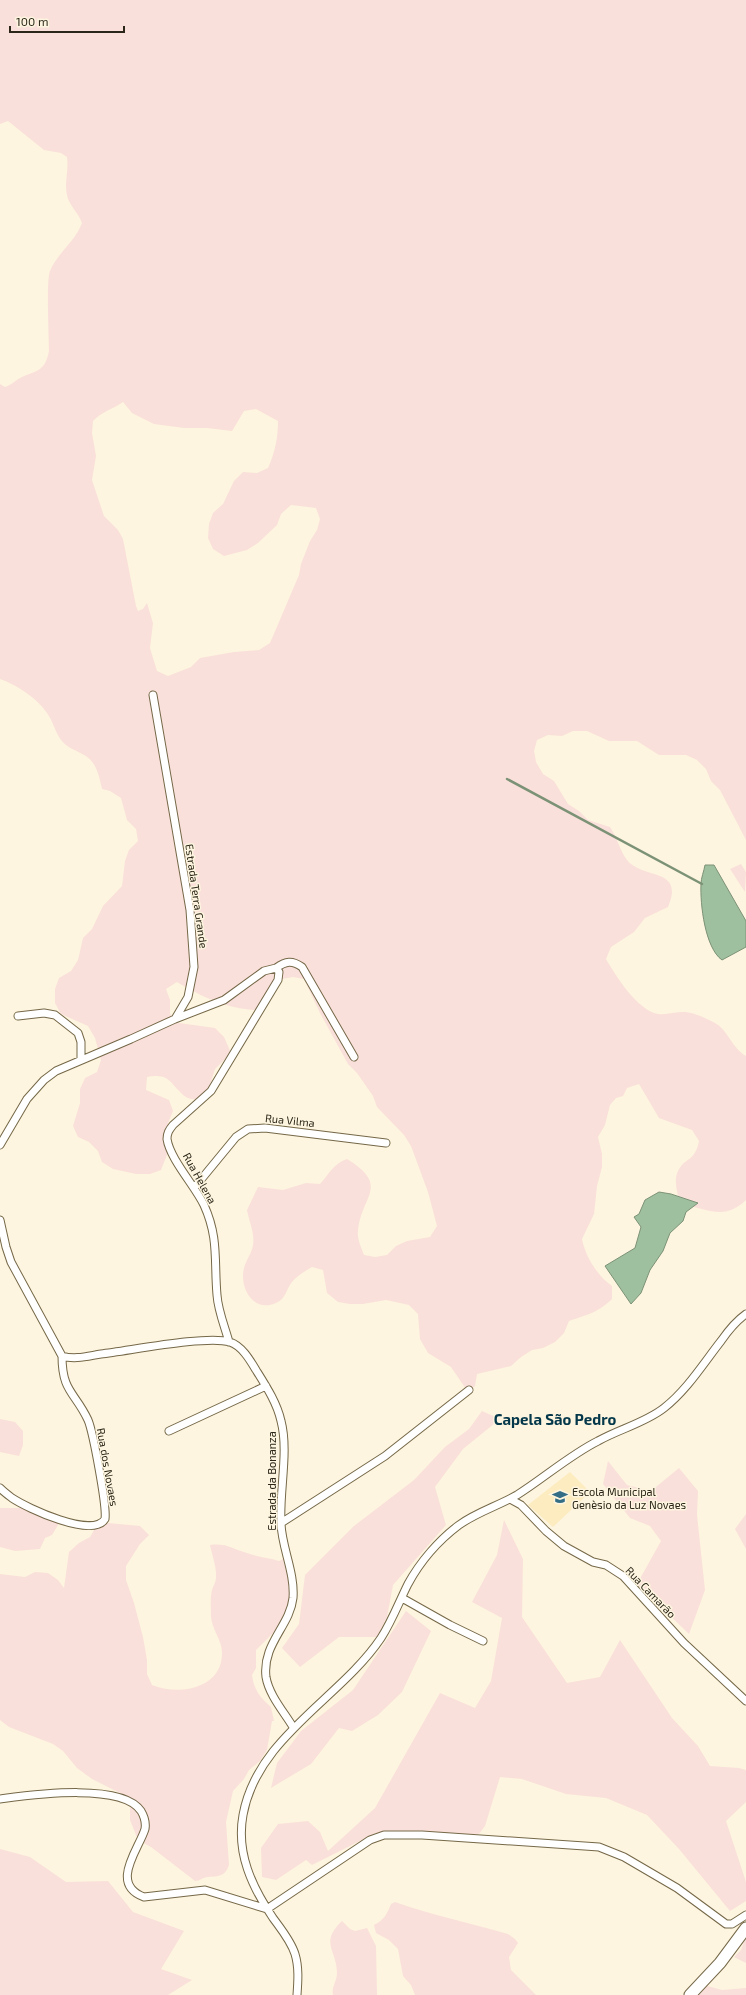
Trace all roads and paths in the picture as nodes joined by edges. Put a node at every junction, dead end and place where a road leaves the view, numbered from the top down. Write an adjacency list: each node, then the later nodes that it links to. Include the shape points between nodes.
1 (153, 695): 4 (street, Estrada Terra Grande, via 190,910 194,951 192,984 188,997)
2 (276, 968): 4 (street, via 264,971 224,1000); 5 (street, via 285,962 302,967); 9 (street, Rua Helena, via 279,972 278,980 211,1091 168,1131 167,1137 180,1167)
3 (18, 1016): 6 (street, via 44,1013 55,1015 78,1034 81,1042)
4 (175, 1018): 6 (street)
5 (354, 1057)
6 (81, 1060): 8 (street, via 56,1071 44,1080 27,1099)
7 (386, 1143): 9 (street, Rua Vilma, via 265,1128 248,1129 236,1137)
8 (0, 1145)
9 (194, 1188): 12 (street, Rua Helena, via 204,1205 215,1240 217,1295)
10 (0, 1220): 13 (street, via 12,1262)
11 (746, 1314): 18 (street, via 733,1326 681,1392 658,1413 590,1445)
12 (229, 1342): 13 (street, via 182,1344 80,1358); 14 (street, Estrada da Bonanza, via 237,1345 245,1354)
13 (62, 1356): 17 (street, Rua dos Novaes, via 65,1382 85,1414 92,1432 105,1519 95,1526 75,1524 25,1506)
14 (266, 1386): 16 (street); 19 (street, Estrada da Bonanza, via 283,1430)
15 (469, 1390): 19 (street, via 384,1456)
16 (169, 1431)
17 (0, 1488)
18 (510, 1499): 20 (street, via 465,1520 456,1527 424,1560); 22 (street, Rua Camarão, via 521,1505 564,1546 593,1562 606,1565 623,1576 684,1643)
19 (281, 1524): 23 (street, Estrada da Bonanza, via 292,1581 292,1599 291,1607 268,1654 266,1678 269,1688)
20 (402, 1598): 21 (street); 23 (street, via 380,1638 360,1665)
21 (483, 1641)
22 (746, 1701)
23 (293, 1727): 25 (street, via 257,1777 243,1814 241,1830 244,1862)
24 (0, 1799): 25 (street, via 70,1793 122,1797 137,1806 145,1822 132,1853 128,1874 129,1884 136,1893 149,1898 205,1890)
25 (267, 1909): 26 (street, via 370,1840 384,1835 422,1835 599,1847 624,1857 677,1888 726,1924 732,1924); 28 (street, via 294,1951 298,1974)
26 (746, 1915)
27 (746, 1928): 29 (street, via 725,1958)
28 (297, 1995)
29 (690, 1995)

